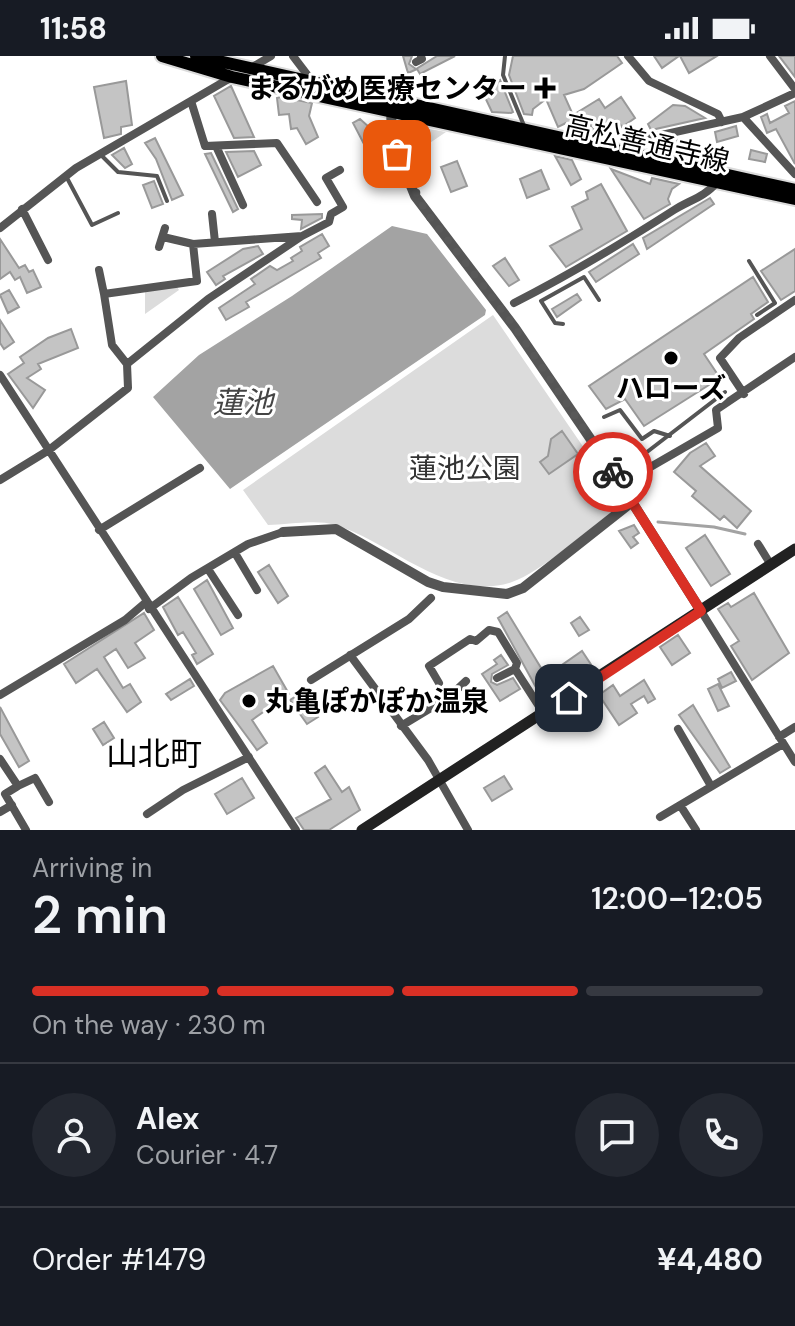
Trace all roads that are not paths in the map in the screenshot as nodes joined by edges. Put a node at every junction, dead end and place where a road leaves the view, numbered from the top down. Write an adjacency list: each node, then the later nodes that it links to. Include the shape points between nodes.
1 (162, 56): 9 (main road, 高松善通寺線)
2 (196, 56): 8 (main road, 高松善通寺線)
3 (271, 56): 8 (street)
4 (293, 56): 10 (street)
5 (505, 56): 17 (lane, via 503,75)
6 (628, 56): 16 (street, via 649,81 718,114)
7 (770, 56): 11 (street)
8 (249, 69): 9 (street); 10 (main road, 高松善通寺線)
9 (232, 77): 12 (main road, 高松善通寺線); 13 (street)
10 (315, 85): 12 (street); 14 (main road, 高松善通寺線)
11 (795, 91): 15 (street)
12 (324, 97): 14 (main road, 高松善通寺線)
13 (191, 101): 18 (street, via 205,146); 19 (street)
14 (391, 106): 17 (main road, 高松善通寺線); 60 (street, via 392,139 415,196 512,323)
15 (743, 117): 16 (street); 22 (street)
16 (722, 122): 20 (street, via 639,140)
17 (528, 135): 20 (main road, 高松善通寺線)
18 (216, 146): 28 (street, via 277,143); 29 (street)
19 (100, 154): 23 (street); 27 (lane, via 118,172 157,176)
20 (626, 156): 24 (main road, 高松善通寺線); 25 (main road, 高松善通寺線)
21 (340, 170): 34 (street, via 326,178 343,207 329,222)
22 (795, 174)
23 (65, 176): 30 (street); 31 (lane, via 92,225)
24 (716, 183): 26 (main road, 高松善通寺線); 46 (street, via 623,245)
25 (795, 190)
26 (795, 199)
27 (167, 201)
28 (317, 202)
29 (243, 205)
30 (22, 209): 33 (street); 38 (street)
31 (118, 213)
32 (212, 214): 35 (street)
33 (0, 228)
34 (302, 236): 35 (street); 43 (street)
35 (215, 242): 36 (street)
36 (193, 244): 37 (street, via 164,232); 41 (street)
37 (159, 247)
38 (48, 260)
39 (749, 261): 47 (lane, via 775,303)
40 (99, 270): 42 (street)
41 (197, 281): 42 (street); 43 (street)
42 (104, 294): 50 (street, via 112,345)
43 (208, 299): 50 (street)
44 (599, 300): 48 (lane, via 584,277 541,301 555,323)
45 (795, 300): 53 (street, via 739,338 720,358)
46 (514, 303)
47 (757, 315)
48 (563, 324)
49 (795, 357): 53 (street)
50 (127, 364): 57 (street, via 128,388)
51 (0, 375): 57 (street)
52 (725, 392): 55 (lane)
53 (744, 394): 60 (street, via 716,410 718,428)
54 (604, 417): 55 (lane, via 620,410 642,439 654,431)
55 (670, 436): 56 (lane, via 634,462)
56 (624, 448)
57 (49, 450): 59 (street); 62 (street)
58 (200, 468): 62 (street)
59 (0, 480)
60 (621, 484): 61 (street)
61 (632, 502): 63 (street, via 523,588 507,594 428,582 336,529); 72 (street)
62 (99, 530): 71 (street)
63 (283, 532): 66 (street)
64 (758, 544): 67 (street)
65 (795, 549): 67 (main road)
66 (235, 553): 68 (street); 69 (street)
67 (771, 565): 72 (main road)
68 (208, 569): 71 (street); 73 (street, via 234,601)
69 (257, 590)
70 (431, 598): 74 (street, via 409,619)
71 (147, 606): 80 (street); 86 (street)
72 (701, 611): 81 (main road); 85 (street)
73 (238, 615)
74 (350, 655): 77 (street); 82 (street)
75 (515, 669): 76 (street); 79 (street, via 517,663 498,632 489,630 429,666); 81 (street)
76 (497, 678)
77 (311, 680)
78 (466, 681): 82 (street)
79 (439, 683)
80 (0, 695)
81 (544, 714): 89 (main road)
82 (401, 726): 89 (street)
83 (795, 727): 85 (street)
84 (678, 729): 91 (street, via 694,748)
85 (781, 740): 88 (street); 91 (street, via 736,776)
86 (249, 757): 96 (street); 99 (street)
87 (0, 759): 90 (street)
88 (795, 762)
89 (438, 781): 100 (main road); 101 (street)
90 (18, 786): 92 (street, via 35,778); 93 (street, via 5,794)
91 (711, 786): 94 (street)
92 (49, 802)
93 (12, 805): 95 (street); 98 (street)
94 (680, 805): 97 (street); 102 (street)
95 (0, 812)
96 (147, 814)
97 (660, 817)
98 (26, 830)
99 (296, 830)
100 (362, 830)
101 (468, 830)
102 (696, 830)

